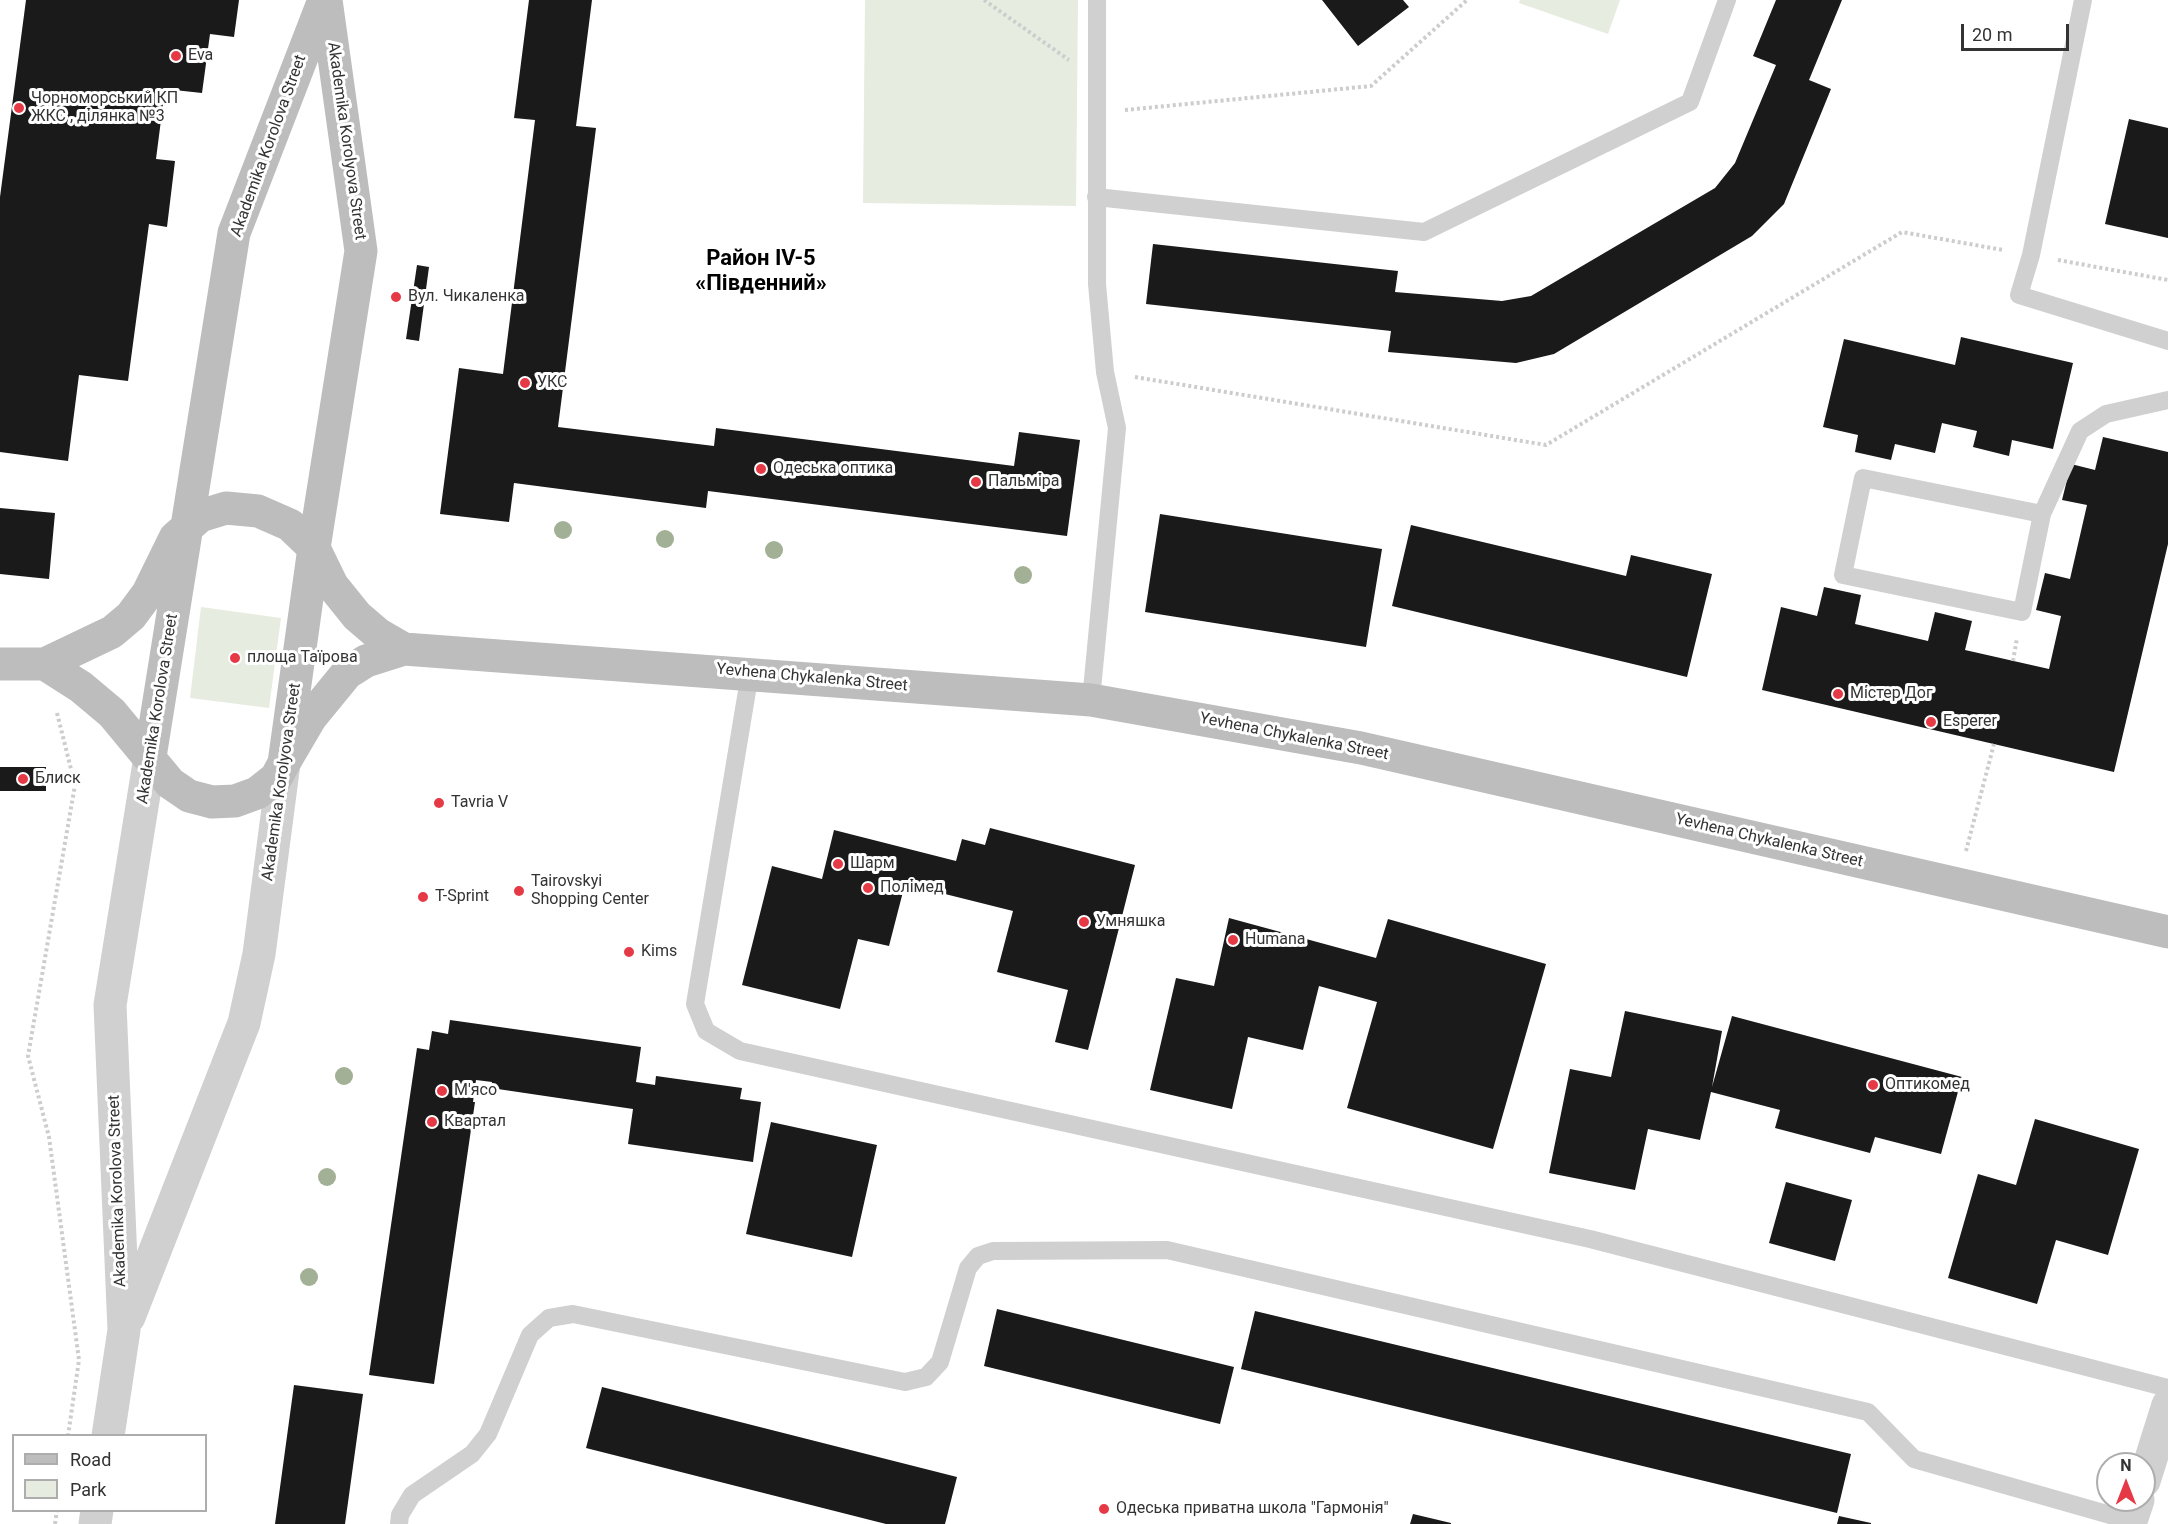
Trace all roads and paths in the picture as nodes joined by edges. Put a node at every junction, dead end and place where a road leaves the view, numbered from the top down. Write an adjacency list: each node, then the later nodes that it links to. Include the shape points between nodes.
1 (325, 0): 16 (main road, Akademika Korolova Street, via 234,233); 17 (main road, Akademika Korolyova Street, via 361,251)
2 (984, 0): 7 (path)
3 (1097, 0): 7 (lane)
4 (1467, 0): 8 (path, via 1371,86)
5 (1727, 0): 9 (lane, via 1690,102 1424,232)
6 (2083, 0): 10 (lane)
7 (1096, 78): 8 (lane)
8 (1096, 113): 9 (lane)
9 (1096, 197): 13 (lane, via 1097,284)
10 (2031, 255): 11 (path); 12 (lane, via 2019,295); 13 (path, via 1902,232 1546,445)
11 (2168, 280)
12 (2168, 341)
13 (1105, 372): 22 (lane, via 1117,428)
14 (2168, 400): 15 (lane, via 2106,414 2080,431)
15 (2042, 514): 15 (lane, via 2022,612 1843,575 1863,478)
16 (188, 525): 17 (main road, via 200,516 226,508 258,511 290,525); 20 (main road, via 175,538 148,593 131,616 112,632); 24 (main road, Akademika Korolova Street)
17 (314, 548): 18 (main road, Yevhena Chykalenka Street, via 332,585 357,616); 25 (main road, Akademika Korolyova Street)
18 (404, 649): 21 (main road, Yevhena Chykalenka Street); 25 (main road, Yevhena Chykalenka Street, via 366,661 347,673 310,717)
19 (0, 664): 20 (main road)
20 (45, 664): 24 (main road, via 112,713); 31 (path, via 75,785 28,1056 49,1137 79,1360)
21 (750, 673): 22 (main road, Yevhena Chykalenka Street); 29 (lane, via 695,1004 706,1031 740,1051 1590,1239)
22 (1090, 700): 26 (main road, Yevhena Chykalenka Street, via 1361,748)
23 (1994, 744): 26 (path)
24 (150, 756): 25 (main road, via 170,783 189,796 212,802 235,801 257,793 276,778); 28 (street, Akademika Korolova Street, via 111,1005)
25 (284, 762): 28 (street, Akademika Korolyova Street, via 259,954 244,1023)
26 (1957, 884): 27 (main road, Yevhena Chykalenka Street)
27 (2168, 932)
28 (124, 1330): 32 (street, Akademika Korolova Street)
29 (2168, 1388)
30 (2168, 1405): 33 (street)
31 (68, 1434)
32 (108, 1434)
33 (2153, 1452)
34 (2133, 1515): 35 (lane, via 1914,1459 1868,1412 1167,1250 1144,1250 993,1251 978,1256 968,1268 940,1362 926,1377 905,1382 573,1314 549,1318 530,1335 488,1434 472,1454 412,1495)
35 (399, 1524)

